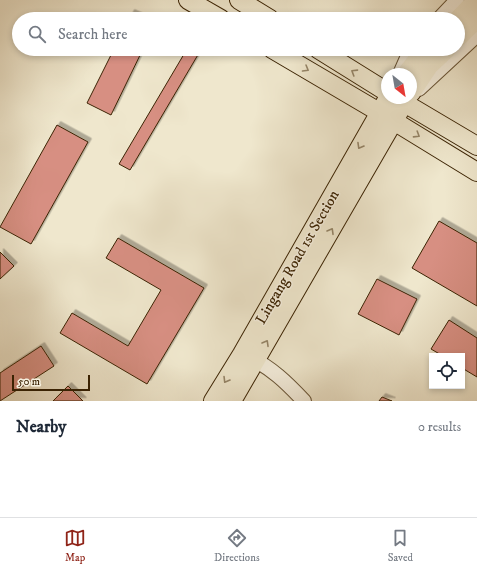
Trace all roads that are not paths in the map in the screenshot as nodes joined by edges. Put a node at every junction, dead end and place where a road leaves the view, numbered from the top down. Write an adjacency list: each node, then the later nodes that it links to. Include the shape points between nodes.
1 (188, 0): 5 (main road)
2 (239, 0): 6 (main road)
3 (457, 0): 7 (street)
4 (477, 0): 8 (main road)
5 (208, 12)
6 (259, 12)
7 (446, 12)
8 (465, 12)
9 (477, 19): 10 (main road)
10 (465, 31)
11 (477, 35): 12 (street)
12 (465, 45)
13 (289, 56): 24 (main road, one-way to 24)
14 (329, 56): 23 (main road, one-way to 14)
15 (408, 56): 19 (street)
16 (420, 56): 20 (main road)
17 (440, 56): 21 (main road, Lingang Road 1st Section)
18 (453, 56): 22 (street)
19 (403, 68)
20 (411, 68)
21 (417, 81)
22 (417, 87)
23 (381, 88)
24 (381, 94)
25 (399, 104): 30 (main road, Lingang Road 1st Section)
26 (402, 104): 29 (main road, one-way to 29)
27 (404, 104): 28 (main road)
28 (477, 146)
29 (477, 172)
30 (249, 357): 31 (main road, Lingang Road 1st Section, one-way to 31); 32 (main road, Lingang Road 1st Section); 33 (street, via 282,378)
31 (213, 401)
32 (232, 401)
33 (304, 401)

